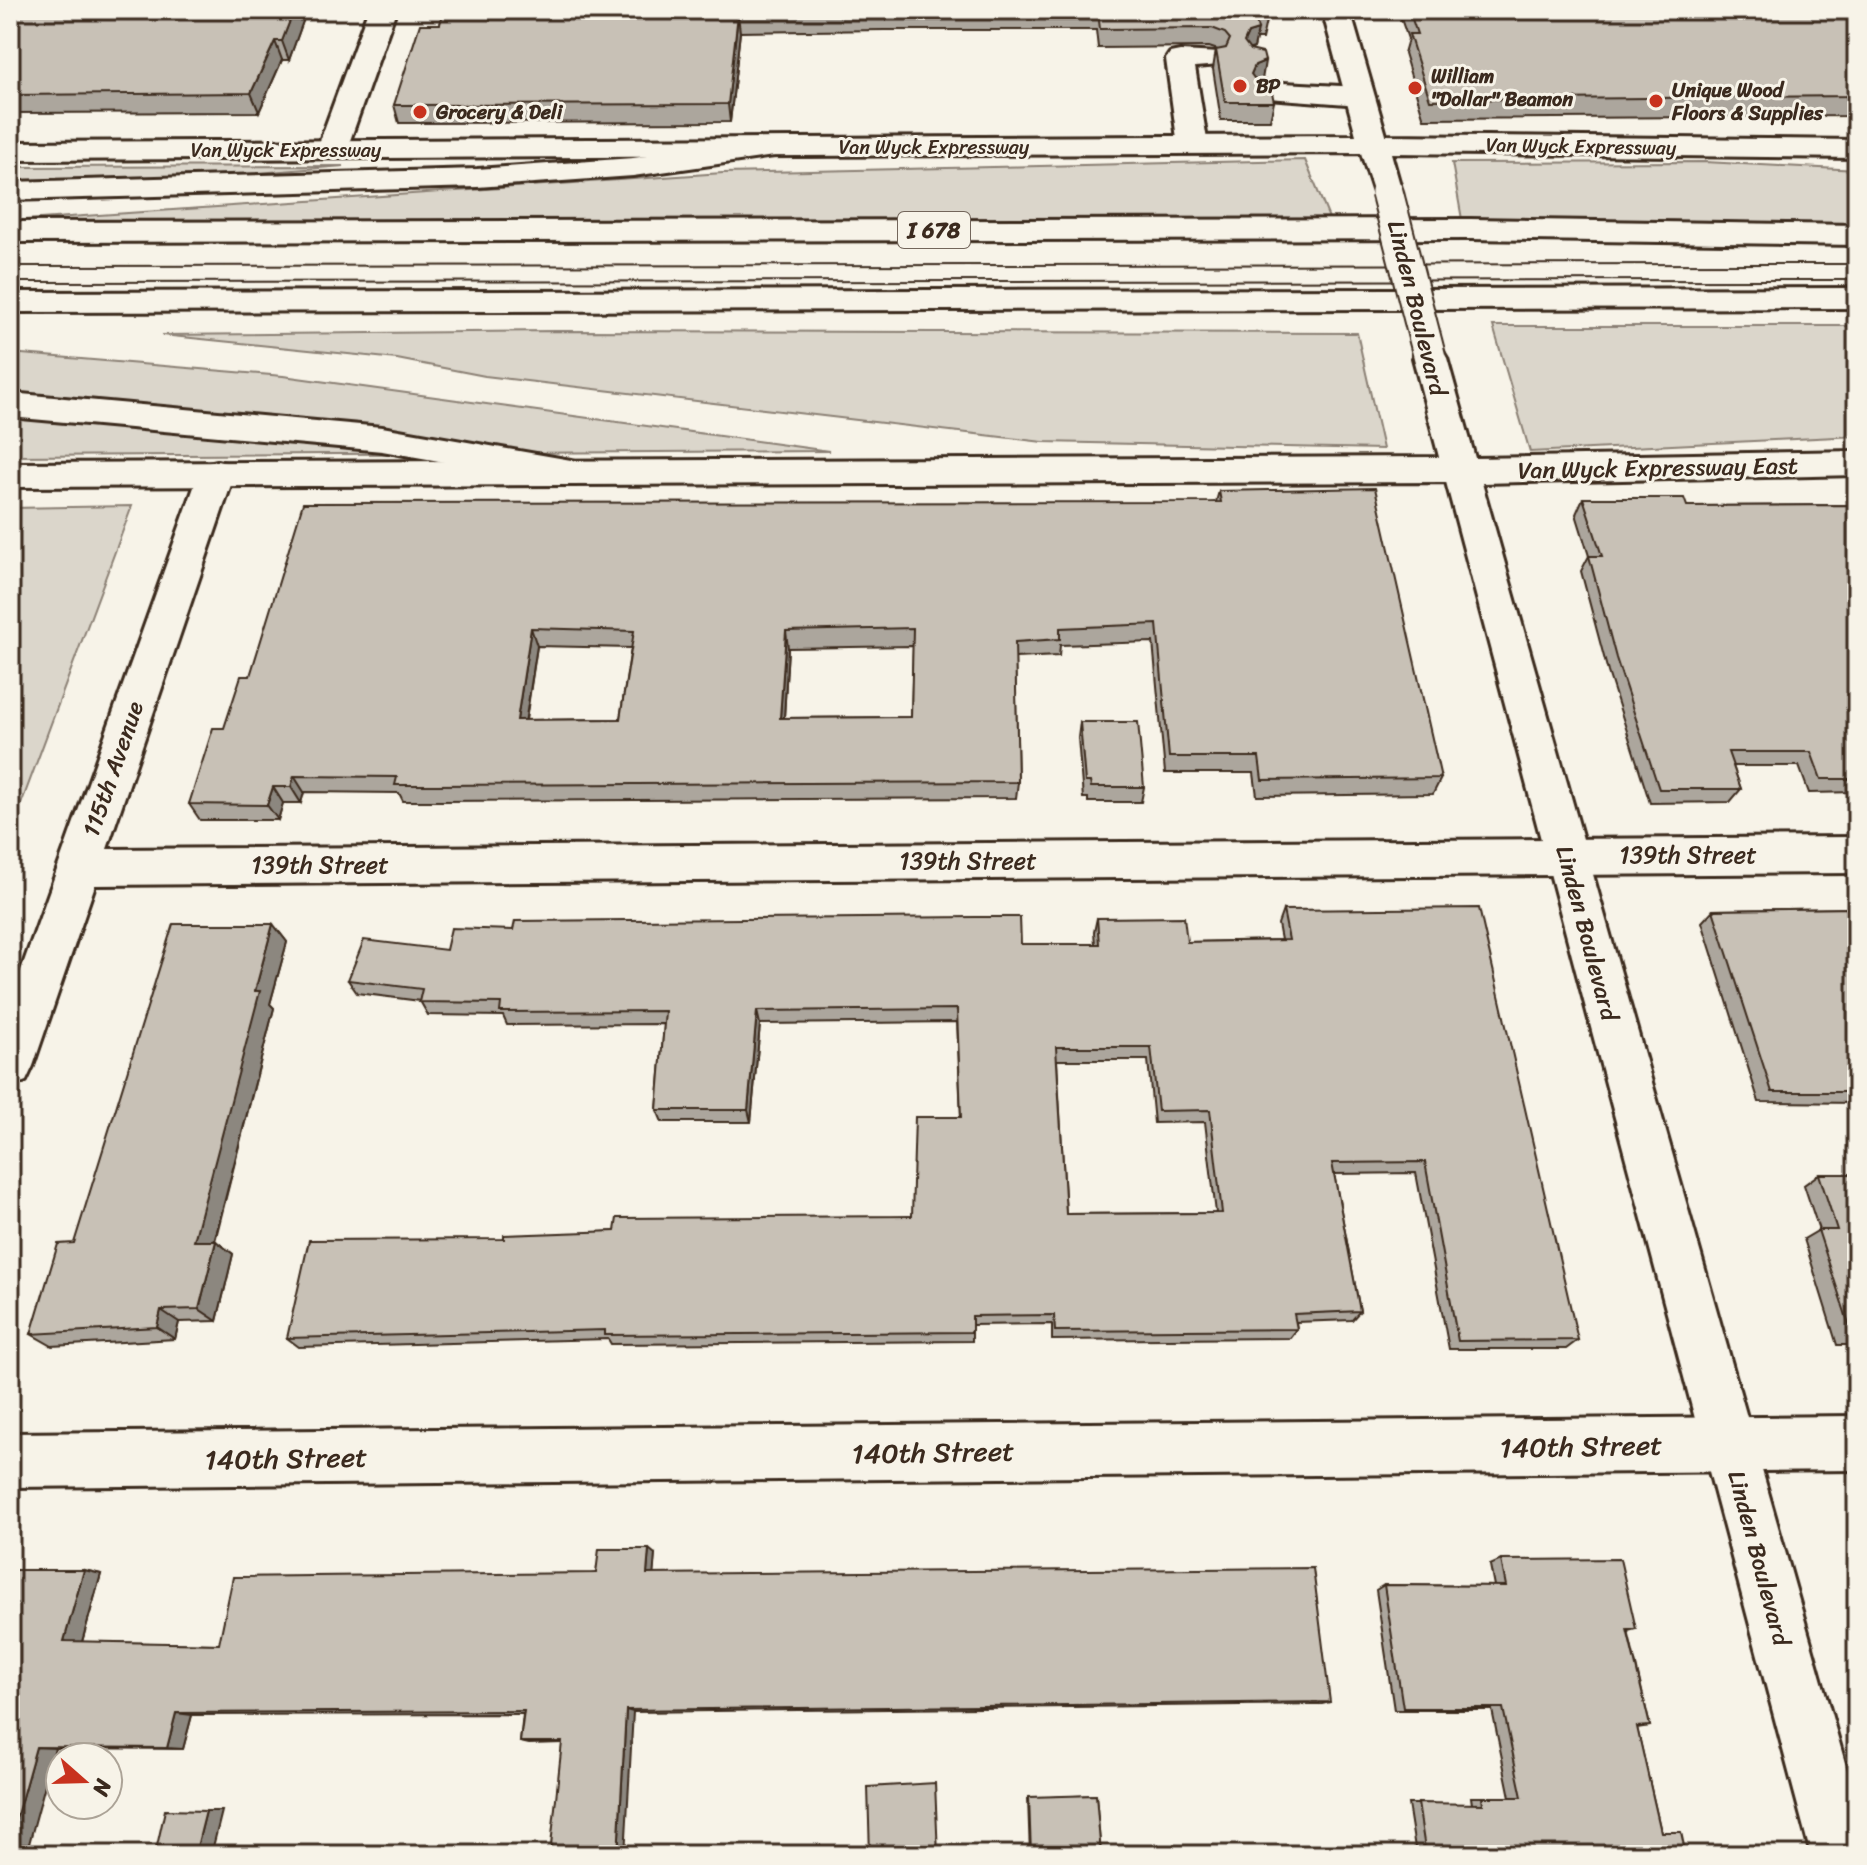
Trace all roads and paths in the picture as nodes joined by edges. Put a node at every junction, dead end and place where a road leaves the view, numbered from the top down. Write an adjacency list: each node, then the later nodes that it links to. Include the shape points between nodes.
1 (382, 10): 11 (main road)
2 (1336, 10): 4 (main road, Linden Boulevard)
3 (1320, 64): 4 (main road)
4 (1352, 65): 7 (main road, Linden Boulevard)
5 (1264, 90): 7 (main road)
6 (1185, 91): 6 (main road, via 1215,82 1180,59); 9 (main road)
7 (1360, 96): 8 (main road, Linden Boulevard)
8 (1374, 145): 9 (main road, Van Wyck Expressway); 12 (main road, Van Wyck Expressway); 21 (main road, Linden Boulevard, bridge)
9 (1193, 146): 10 (main road, Van Wyck Expressway)
10 (777, 148): 11 (main road, Van Wyck Expressway); 14 (main road, via 633,167 477,178)
11 (332, 149): 13 (main road, Van Wyck Expressway)
12 (1857, 149)
13 (10, 151)
14 (10, 191)
15 (10, 232): 16 (main road, I 678, via 1470,229)
16 (1857, 235)
17 (1857, 298): 18 (main road)
18 (10, 302)
19 (10, 405): 22 (main road, via 382,439)
20 (1857, 463): 21 (main road, Van Wyck Expressway East)
21 (1458, 470): 22 (main road); 26 (main road, Linden Boulevard)
22 (571, 472): 23 (main road)
23 (217, 473): 24 (main road); 27 (main road, 115th Avenue)
24 (10, 475)
25 (1857, 855): 26 (main road, 139th Street)
26 (1565, 856): 27 (main road, 139th Street); 30 (main road, Linden Boulevard)
27 (79, 867): 28 (main road, 115th Avenue)
28 (10, 1066)
29 (1857, 1443): 30 (main road, 140th Street)
30 (1728, 1444): 31 (main road, 140th Street); 32 (main road, Linden Boulevard)
31 (10, 1460)
32 (1841, 1855)

